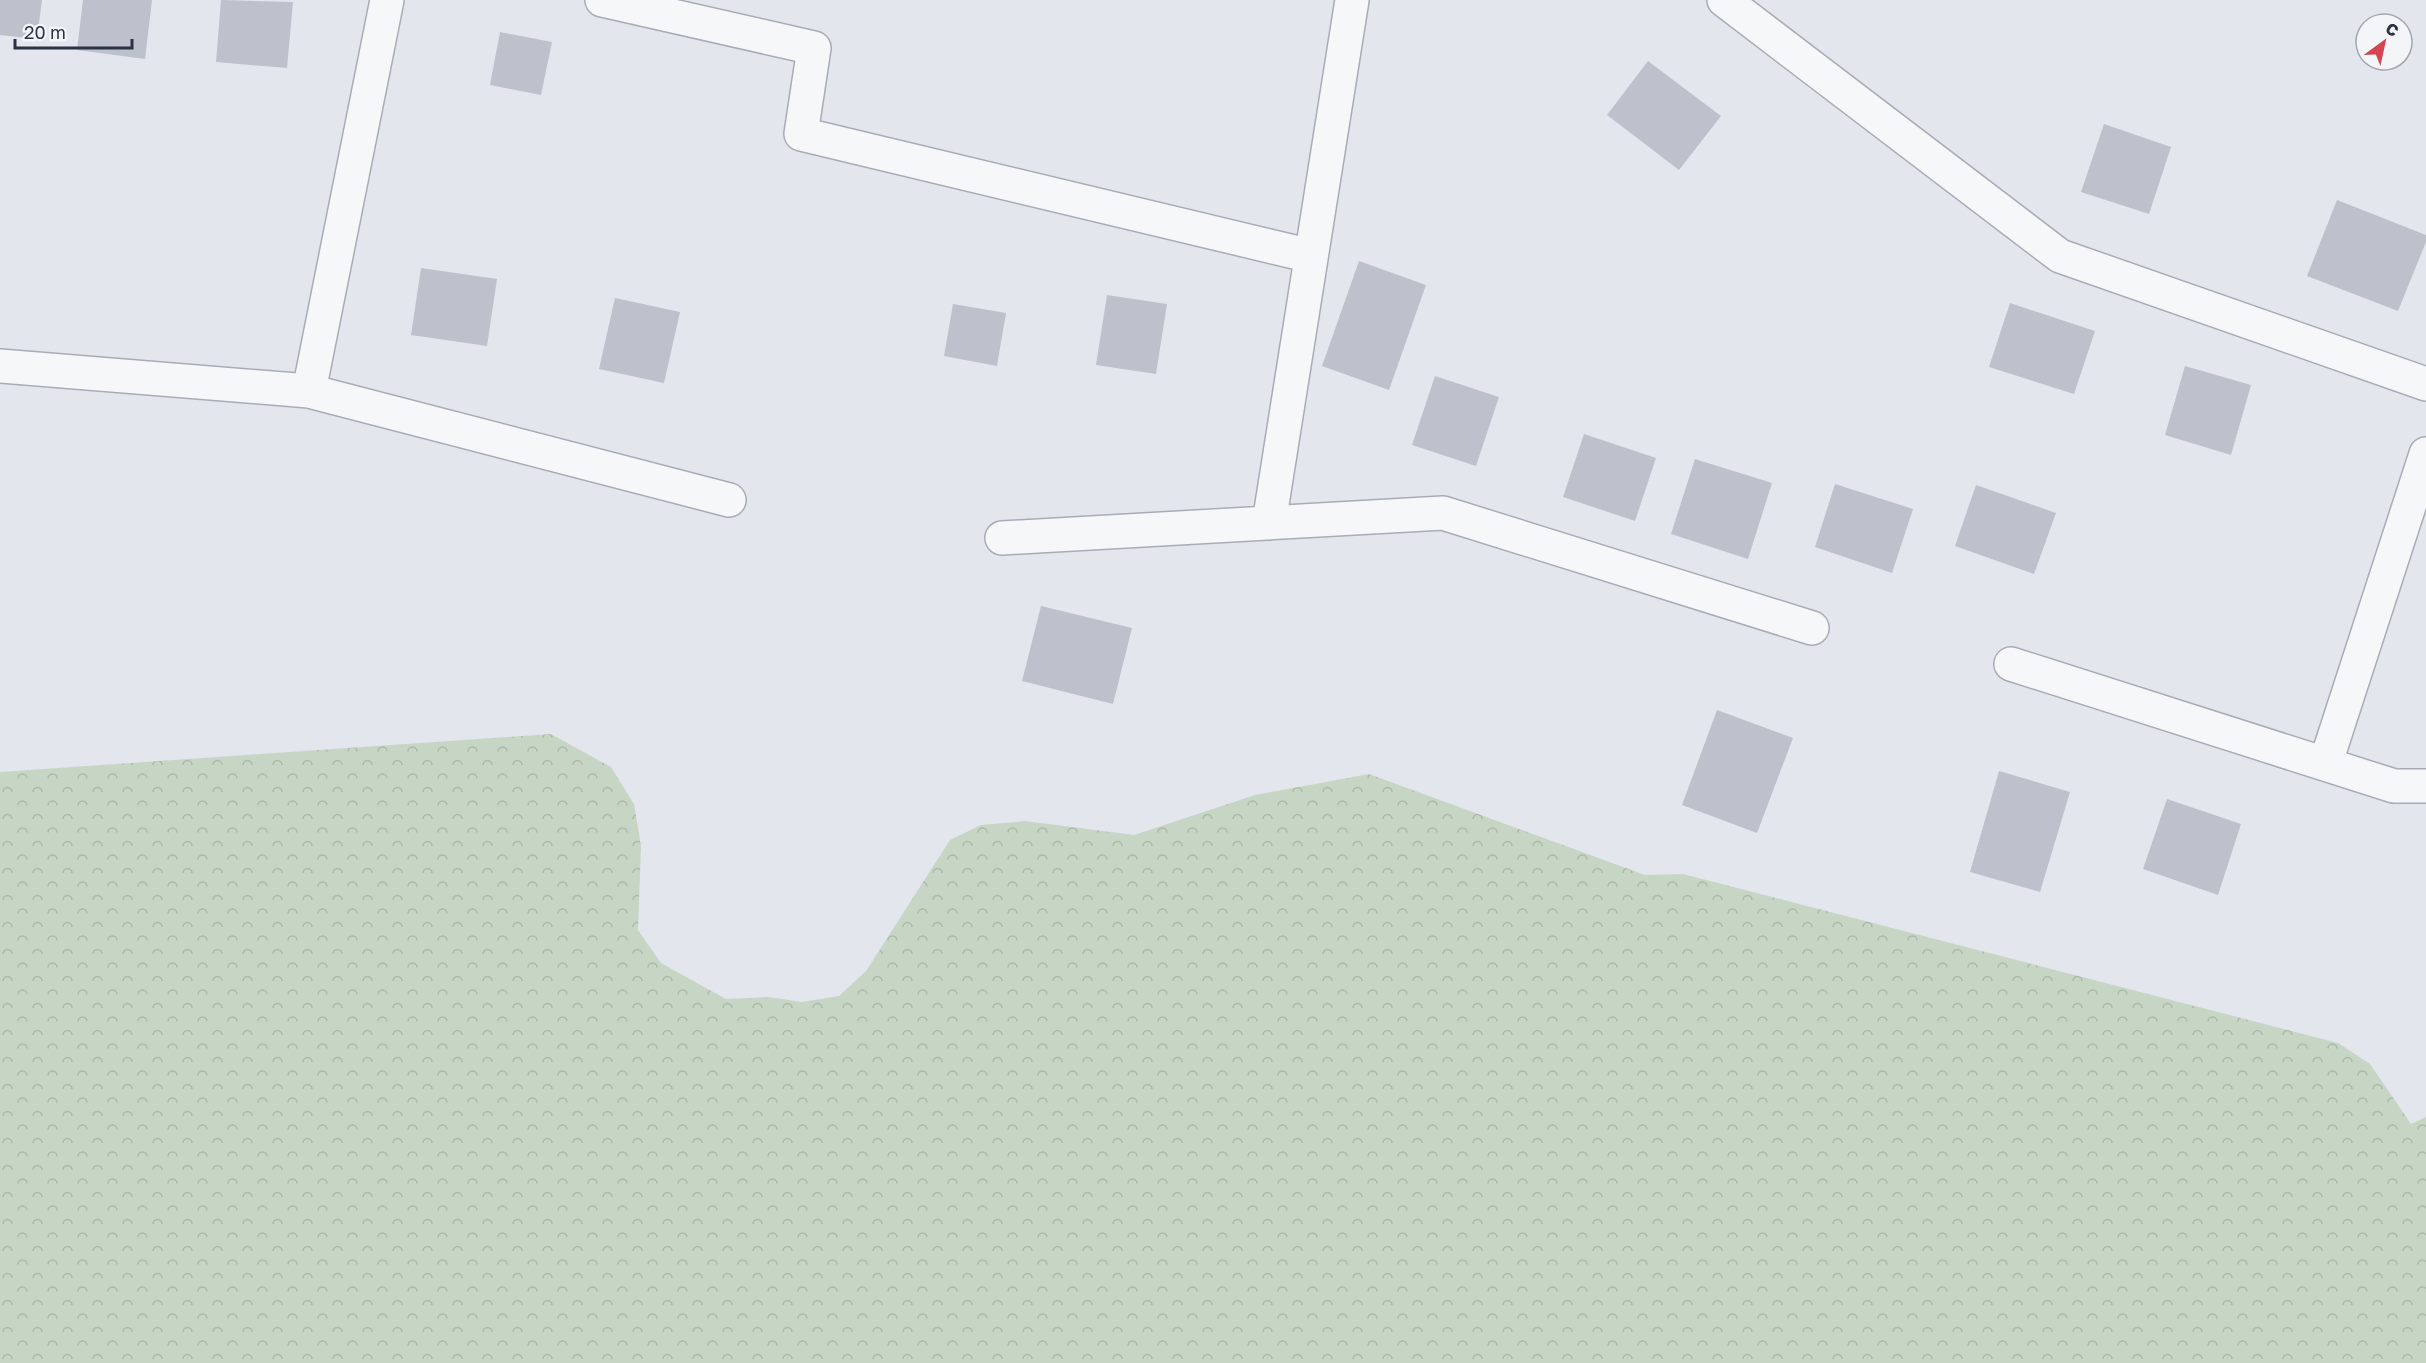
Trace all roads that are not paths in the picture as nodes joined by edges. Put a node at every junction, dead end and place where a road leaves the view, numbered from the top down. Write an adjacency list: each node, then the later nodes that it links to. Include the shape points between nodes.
1 (387, 0): 8 (lane)
2 (602, 0): 5 (lane, via 814,48 801,134)
3 (1352, 0): 5 (lane)
4 (1724, 0): 7 (lane, via 2060,256)
5 (1311, 256): 11 (lane)
6 (0, 366): 8 (lane)
7 (2426, 384)
8 (309, 391): 10 (lane)
9 (2426, 454): 15 (lane)
10 (729, 501)
11 (1269, 523): 12 (lane); 13 (lane, via 1443,513)
12 (1002, 538)
13 (1812, 628)
14 (2011, 664): 15 (lane)
15 (2326, 762): 16 (lane, via 2394,786)
16 (2426, 786)

